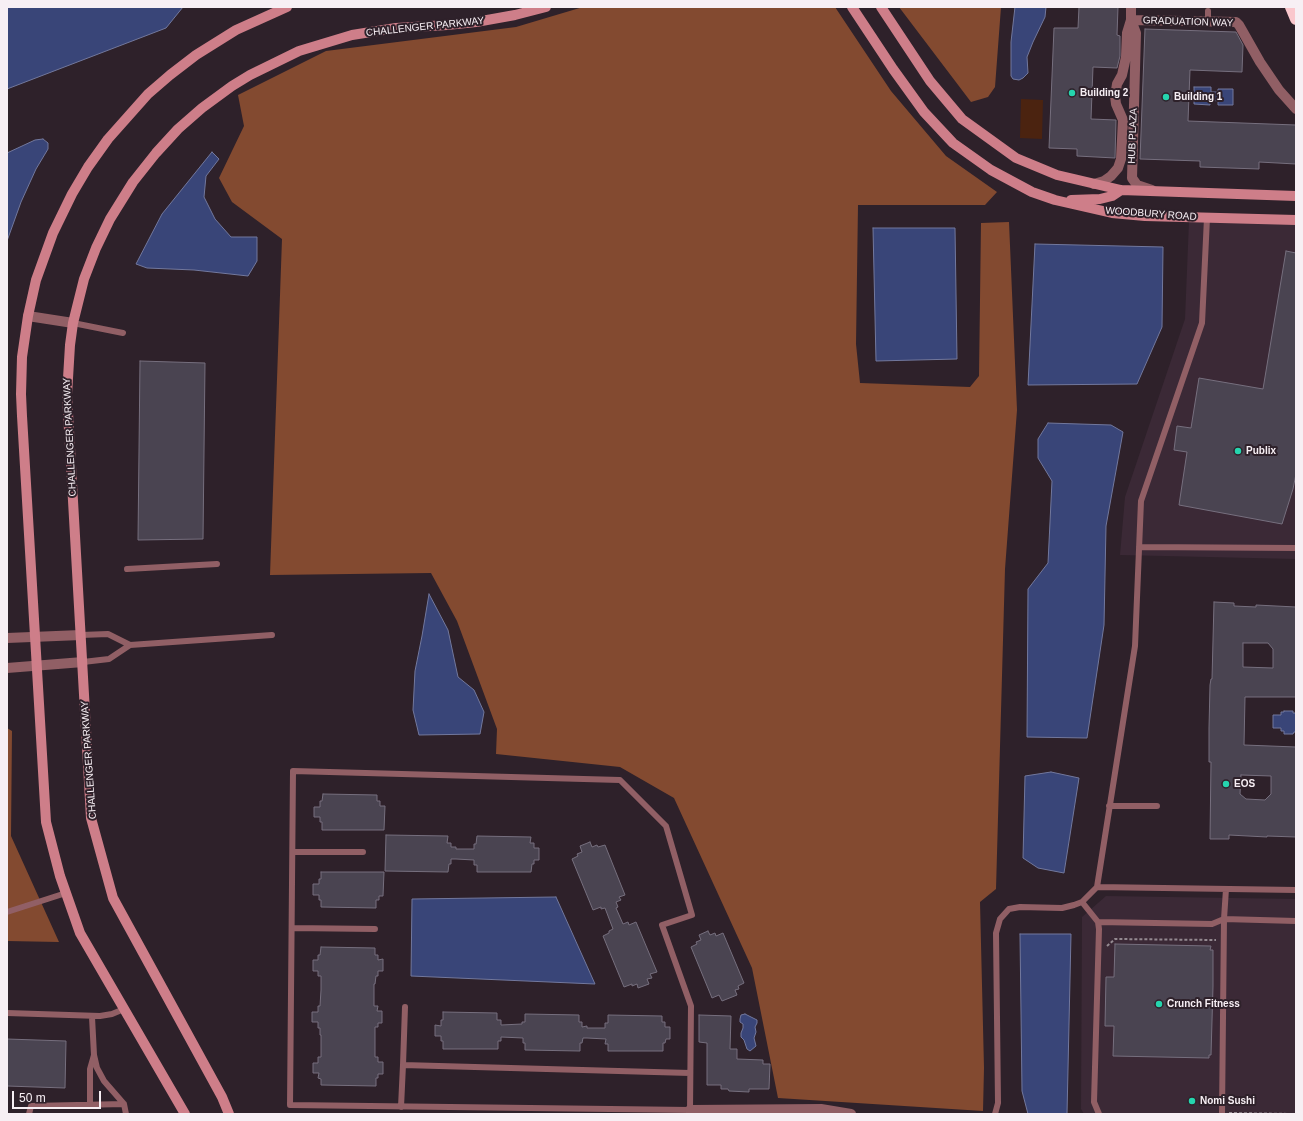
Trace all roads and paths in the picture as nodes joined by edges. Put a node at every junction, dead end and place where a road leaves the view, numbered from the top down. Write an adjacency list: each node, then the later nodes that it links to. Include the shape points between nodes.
1 (287, 7): 22 (main road, via 236,30 196,55 148,94 108,139 61,214 36,280)
2 (546, 7): 23 (main road, CHALLENGER PARKWAY, via 485,21 386,30 340,38 289,55 232,86 178,129 133,182 110,219 94,253 84,279)
3 (852, 7): 19 (main road, WOODBURY ROAD, via 924,112 953,143 991,170 1032,192)
4 (881, 7): 15 (main road, via 930,81 962,119 1016,158 1057,175)
5 (1131, 7): 8 (street, HUB PLAZA)
6 (1291, 7): 7 (highway)
7 (1296, 19)
8 (1131, 20): 9 (street, HUB PLAZA); 10 (street, HUB PLAZA, via 1136,33); 11 (street, GRADUATION WAY, via 1208,16 1236,22 1279,90)
9 (1122, 75): 10 (street); 12 (street, HUB PLAZA, via 1115,96)
10 (1135, 75): 13 (street, HUB PLAZA)
11 (1296, 109)
12 (1120, 111): 13 (street); 15 (street, HUB PLAZA, via 1123,120 1121,159 1118,168 1104,181)
13 (1134, 112): 14 (street, HUB PLAZA)
14 (1132, 178): 16 (street); 17 (street, HUB PLAZA, via 1137,185)
15 (1094, 184): 16 (main road)
16 (1121, 190): 17 (main road); 19 (main road, via 1100,199)
17 (1154, 191): 18 (main road)
18 (1296, 196)
19 (1055, 200): 20 (main road, WOODBURY ROAD, via 1112,213)
20 (1207, 218): 21 (main road, WOODBURY ROAD); 25 (lane, via 1202,323 1141,501)
21 (1296, 220)
22 (28, 316): 23 (street); 31 (main road, via 22,357 21,394)
23 (73, 323): 24 (lane); 29 (main road, CHALLENGER PARKWAY, via 67,395)
24 (123, 333)
25 (1139, 547): 26 (lane); 37 (lane, via 1136,646)
26 (1296, 548)
27 (217, 564): 28 (lane)
28 (127, 569)
29 (81, 635): 31 (street); 33 (lane, via 108,634); 34 (main road, CHALLENGER PARKWAY)
30 (272, 635): 33 (lane)
31 (35, 637): 32 (street); 35 (main road)
32 (7, 638)
33 (130, 645): 34 (lane, via 109,659)
34 (83, 662): 35 (street); 69 (main road, CHALLENGER PARKWAY, via 92,818 113,898)
35 (37, 666): 36 (street); 44 (main road, via 46,822)
36 (7, 668)
37 (1109, 806): 38 (lane); 41 (lane)
38 (1157, 806)
39 (293, 852): 40 (lane); 50 (lane); 60 (lane, via 293,771 620,780 666,826 692,916 662,925 691,1006)
40 (363, 852)
41 (1097, 887): 42 (lane); 45 (lane)
42 (1226, 889): 43 (lane); 47 (lane)
43 (1296, 890)
44 (66, 893): 46 (lane); 55 (main road, via 80,933)
45 (1082, 902): 49 (lane); 71 (lane, via 1062,908 1009,909 1000,919 996,932 998,1103)
46 (7, 912)
47 (1224, 920): 48 (lane); 49 (lane, via 1212,924); 65 (lane)
48 (1296, 921)
49 (1098, 922): 72 (lane, via 1094,1102)
50 (292, 928): 51 (lane); 63 (lane, via 290,1105)
51 (375, 929)
52 (1216, 940): 53 (path, via 1115,939)
53 (1103, 950)
54 (405, 1007): 59 (lane)
55 (124, 1009): 57 (lane, via 112,1014); 68 (main road)
56 (7, 1013): 57 (lane)
57 (92, 1016): 58 (lane)
58 (94, 1055): 61 (lane, via 104,1081); 62 (lane, via 90,1069)
59 (403, 1066): 60 (lane); 63 (lane)
60 (690, 1073): 64 (lane)
61 (124, 1104): 62 (lane); 67 (lane)
62 (90, 1105): 66 (lane, via 31,1106)
63 (401, 1107): 64 (lane)
64 (690, 1110): 70 (street, via 821,1109)
65 (1222, 1113): 73 (path)
66 (28, 1114)
67 (126, 1114)
68 (185, 1114)
69 (229, 1114)
70 (851, 1114)
71 (995, 1114)
72 (1099, 1114)
73 (1294, 1114)

